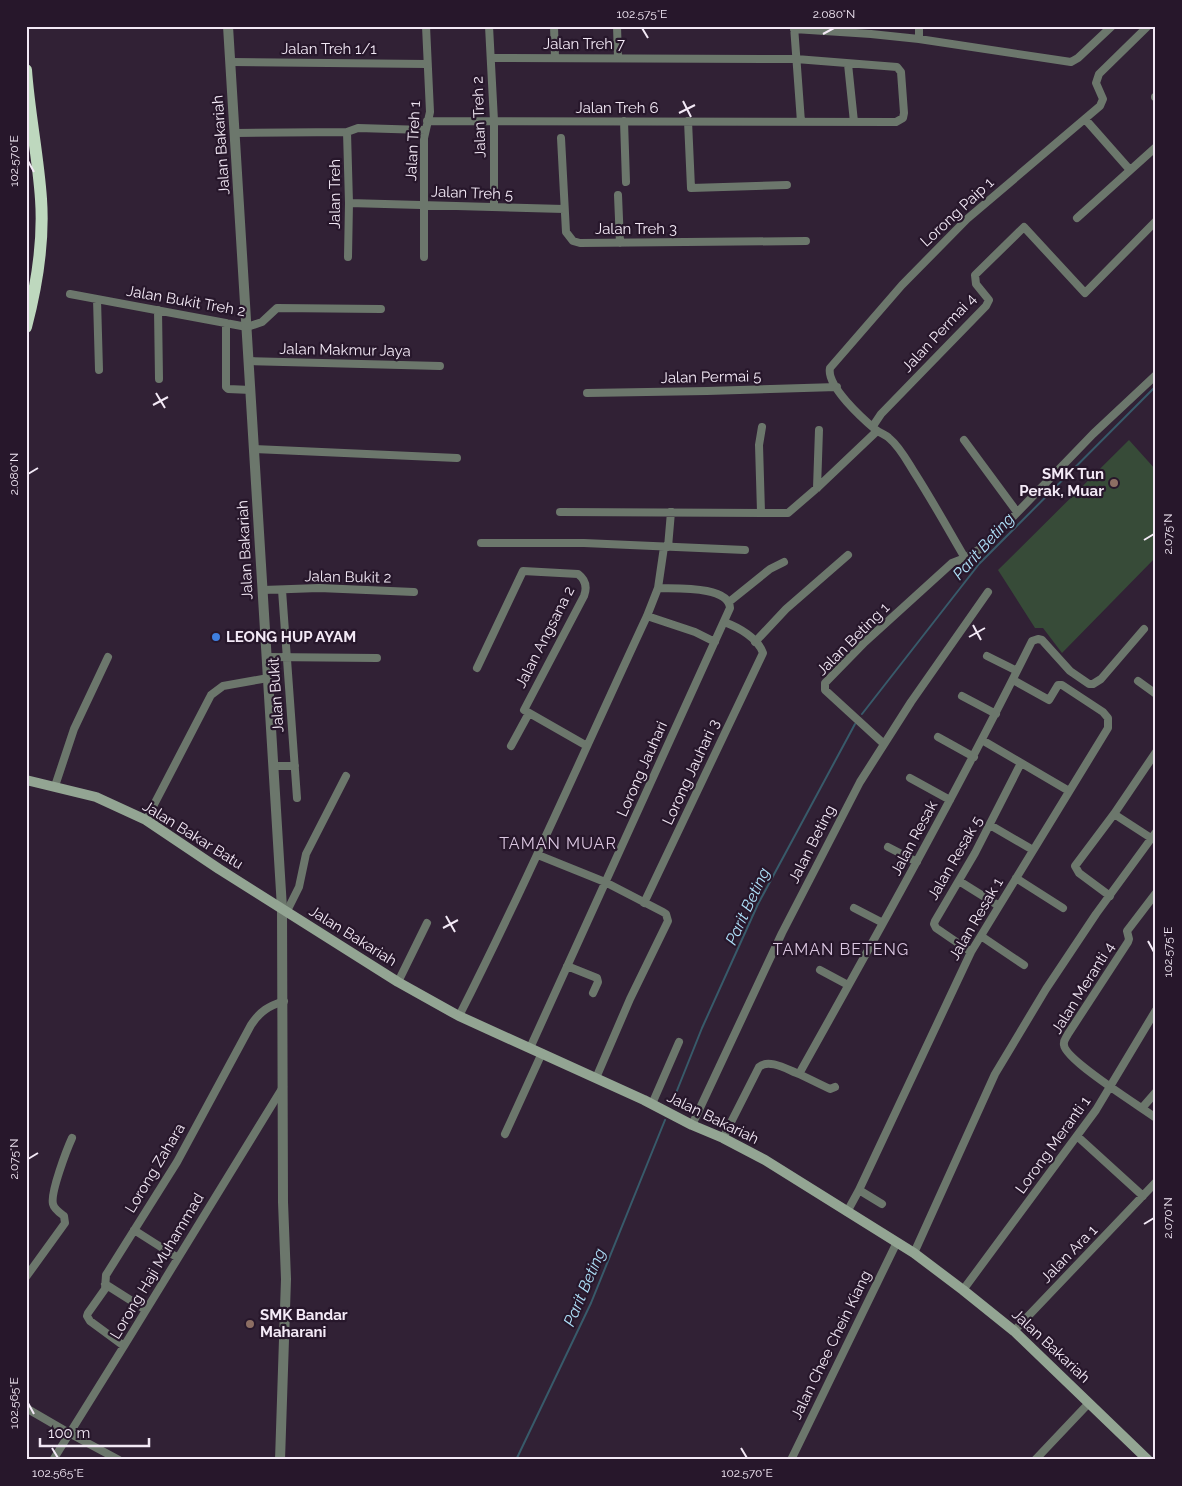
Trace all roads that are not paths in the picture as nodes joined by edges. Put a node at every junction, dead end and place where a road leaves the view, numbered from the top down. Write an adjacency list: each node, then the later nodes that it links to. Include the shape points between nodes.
1 (228, 26): 15 (street, Jalan Bakariah)
2 (426, 26): 16 (street, Jalan Treh 1)
3 (489, 26): 11 (street, Jalan Treh 2)
4 (554, 26): 12 (street)
5 (617, 26): 13 (street)
6 (919, 26): 10 (street)
7 (1112, 26): 10 (street, via 1071,62)
8 (1148, 26): 19 (street, Lorong Paip 1, via 1099,74 1096,83 1103,102)
9 (794, 27): 10 (street); 14 (street)
10 (919, 39)
11 (491, 58): 12 (street, Jalan Treh 7); 21 (street, Jalan Treh 2)
12 (555, 58): 13 (street, Jalan Treh 7)
13 (618, 58): 14 (street, Jalan Treh 7)
14 (796, 58): 17 (street, Jalan Treh 7); 24 (street)
15 (230, 62): 16 (street, Jalan Treh 1/1); 29 (street, Jalan Bakariah)
16 (428, 64): 20 (street, Jalan Treh 1)
17 (848, 64): 25 (street); 26 (street, Jalan Treh 7, via 898,67 904,113 903,118)
18 (26, 70): 51 (highway, via 42,227 34,297)
19 (1085, 119): 32 (street); 58 (street, Lorong Paip 1, via 967,219 902,284 830,368 829,373)
20 (428, 121): 21 (street, Jalan Treh 6); 27 (street, Jalan Treh 1)
21 (494, 121): 22 (street, Jalan Treh 6); 38 (street, Jalan Treh 2)
22 (624, 121): 23 (street, Jalan Treh 6); 33 (street)
23 (688, 121): 24 (street, Jalan Treh 6); 34 (street, via 692,188)
24 (801, 122): 25 (street, Jalan Treh 6)
25 (854, 122): 26 (street, Jalan Treh 6)
26 (896, 122)
27 (424, 130): 28 (street, via 358,128); 37 (street, Jalan Treh 1)
28 (347, 132): 29 (street); 36 (street, Jalan Treh)
29 (235, 133): 52 (street, Jalan Bakariah)
30 (561, 138): 39 (street, Jalan Treh 3)
31 (1156, 147): 32 (street)
32 (1130, 170): 40 (street)
33 (626, 182)
34 (787, 185)
35 (618, 194): 43 (street)
36 (349, 203): 37 (street, Jalan Treh 5); 44 (street, Jalan Treh)
37 (424, 205): 38 (street, Jalan Treh 5); 45 (street, Jalan Treh 1)
38 (494, 207): 39 (street, Jalan Treh 5)
39 (564, 209): 43 (street, Jalan Treh 3, via 566,232 573,241)
40 (1076, 218)
41 (1156, 221): 62 (street, Jalan Permai 4, via 1085,293 1024,227 975,275 976,284 988,300 986,306 881,414)
42 (806, 241): 43 (street, Jalan Treh 3)
43 (620, 242)
44 (348, 257)
45 (424, 257)
46 (70, 294): 47 (street, Jalan Bukit Treh 2)
47 (98, 299): 49 (street, Jalan Bukit Treh 2); 55 (street)
48 (381, 309): 52 (street, Jalan Bukit Treh 2, via 277,308 262,322)
49 (158, 310): 50 (street, Jalan Bukit Treh 2); 57 (street)
50 (226, 323): 52 (street, Jalan Bukit Treh 2); 59 (street, via 226,387 228,390)
51 (26, 327)
52 (247, 327): 53 (street, Jalan Bakariah)
53 (249, 361): 54 (street, Jalan Makmur Jaya); 59 (street, Jalan Bakariah)
54 (440, 366)
55 (100, 370)
56 (1156, 375): 71 (street)
57 (159, 379)
58 (837, 387): 60 (street, Jalan Permai 5); 62 (street, Lorong Paip 1, via 848,403)
59 (251, 390): 65 (street, Jalan Bakariah)
60 (587, 393)
61 (762, 427): 70 (street)
62 (875, 429): 67 (street); 76 (street, Lorong Paip 1, via 900,450)
63 (820, 430): 67 (street)
64 (964, 440): 71 (street)
65 (254, 449): 66 (street); 79 (street, Jalan Bakariah)
66 (457, 458)
67 (817, 488): 70 (street, via 788,514)
68 (560, 512): 69 (street)
69 (671, 512): 70 (street); 73 (street)
70 (761, 512)
71 (1017, 512): 76 (street, via 985,546)
72 (481, 543): 73 (street)
73 (666, 547): 74 (street); 78 (street)
74 (745, 550)
75 (848, 555): 88 (street, via 782,613)
76 (965, 558): 105 (street, Jalan Beting 1, via 952,563 824,684 825,690)
77 (784, 562): 83 (street, via 770,569)
78 (658, 588): 83 (street, via 702,590); 84 (street)
79 (263, 590): 80 (street, Jalan Bukit 2); 91 (street, Jalan Bakariah)
80 (282, 590): 81 (street, Jalan Bukit 2, via 319,588); 92 (street, Jalan Bukit)
81 (414, 592)
82 (988, 592): 105 (street, Jalan Beting)
83 (730, 602): 85 (street, Lorong Jauhari)
84 (647, 616): 87 (street); 107 (street)
85 (724, 622): 87 (street, Lorong Jauhari); 88 (street, via 738,627)
86 (1144, 629): 95 (street, Jalan Resak, via 1097,683 1089,684 1070,671 1038,639 1032,641)
87 (715, 642): 130 (street, Lorong Jauhari)
88 (755, 642): 133 (street, Lorong Jauhari 3, via 763,653)
89 (987, 656): 95 (street)
90 (108, 657): 116 (street, via 74,729)
91 (267, 657): 92 (street); 96 (street, Jalan Bakariah)
92 (287, 658): 93 (street); 112 (street, Jalan Bukit)
93 (377, 658)
94 (477, 668): 101 (street, Jalan Angsana 2, via 523,571 578,574 586,591)
95 (1017, 671): 97 (street, Jalan Resak)
96 (268, 678): 111 (street, Jalan Bakariah); 121 (street, via 224,686 211,695)
97 (1013, 680): 102 (street, Jalan Resak); 117 (street, Jalan Resak 1, via 1049,700 1062,685 1108,718 1108,728)
98 (1138, 681): 99 (street)
99 (1156, 694)
100 (962, 696): 102 (street)
101 (526, 711): 106 (street); 107 (street)
102 (996, 714): 104 (street, Jalan Resak)
103 (938, 737): 109 (street)
104 (982, 740): 109 (street, Jalan Resak); 110 (street)
105 (884, 744): 163 (street, Jalan Beting, via 826,846)
106 (511, 746)
107 (586, 746): 126 (street)
108 (1156, 752): 120 (street)
109 (974, 757): 119 (street, Jalan Resak)
110 (1021, 763): 117 (street); 122 (street, Jalan Resak 5)
111 (274, 766): 112 (street); 137 (street, Jalan Bakariah)
112 (295, 766): 118 (street, Jalan Bukit)
113 (346, 776): 137 (street, via 306,854 299,887)
114 (910, 778): 119 (street)
115 (26, 780): 116 (main road, Jalan Bakar Batu)
116 (55, 786): 121 (main road, Jalan Bakar Batu, via 96,797)
117 (1069, 792): 125 (street, Jalan Resak 1)
118 (297, 798)
119 (950, 800): 127 (street, Jalan Resak)
120 (1114, 814): 123 (street); 132 (street, via 1075,866 1079,873)
121 (146, 820): 137 (main road, Jalan Bakar Batu)
122 (990, 825): 125 (street); 129 (street, Jalan Resak 5)
123 (1153, 835): 132 (street)
124 (888, 847): 127 (street)
125 (1033, 850): 128 (street, Jalan Resak 1)
126 (538, 855): 130 (street); 150 (street)
127 (917, 862): 139 (street, Jalan Resak)
128 (1016, 878): 134 (street, Jalan Resak 1); 136 (street)
129 (960, 881): 134 (street); 141 (street, Jalan Resak 5, via 934,924)
130 (606, 882): 133 (street); 143 (street, Lorong Jauhari)
131 (1156, 893): 157 (street, Jalan Meranti 4, via 1127,931 1128,942 1064,1040 1070,1056)
132 (1110, 896): 175 (street, via 1046,988 996,1074)
133 (644, 903): 155 (street, via 666,914 668,921)
134 (999, 906): 140 (street, Jalan Resak 1)
135 (854, 908): 139 (street)
136 (1063, 908)
137 (284, 910): 145 (main road, Jalan Bakariah); 148 (street)
138 (427, 923): 145 (street)
139 (883, 923): 146 (street, Jalan Resak)
140 (981, 936): 141 (street, Jalan Resak 1); 142 (street)
141 (971, 952): 169 (street, Jalan Resak 1)
142 (1024, 965)
143 (567, 966): 147 (street, via 597,978); 152 (street, Lorong Jauhari)
144 (820, 970): 146 (street)
145 (398, 982): 150 (main road, Jalan Bakariah)
146 (848, 985): 154 (street, Jalan Resak)
147 (593, 993)
148 (284, 1001): 156 (street); 173 (street, Lorong Zahara, via 269,1006 251,1024 177,1162)
149 (1156, 1010): 157 (street, Lorong Meranti 1)
150 (459, 1016): 152 (main road, Jalan Bakariah)
151 (679, 1042): 160 (street)
152 (530, 1048): 153 (main road, Jalan Bakariah)
153 (542, 1053): 155 (main road, Jalan Bakariah); 164 (street)
154 (799, 1074): 158 (street, via 830,1089); 167 (street, via 770,1063 762,1064)
155 (596, 1078): 160 (main road, Jalan Bakariah)
156 (284, 1085): 176 (street, Lorong Haji Muhammad); 188 (street, via 286,1279)
157 (1110, 1086): 161 (street); 165 (street, Lorong Meranti 1)
158 (835, 1087)
159 (1156, 1092): 161 (street)
160 (652, 1104): 163 (main road, Jalan Bakariah)
161 (1142, 1108): 162 (street)
162 (1156, 1118)
163 (692, 1125): 167 (main road, Jalan Bakariah)
164 (505, 1134)
165 (1077, 1136): 170 (street); 179 (street, Lorong Meranti 1)
166 (72, 1138): 177 (street, via 63,1158 52,1201 66,1223)
167 (724, 1138): 172 (main road, Jalan Bakariah)
168 (1156, 1182): 170 (street, Jalan Ara 1)
169 (859, 1190): 171 (street); 172 (street, Jalan Resak 1)
170 (1143, 1196): 181 (street, Jalan Ara 1)
171 (882, 1204)
172 (847, 1212): 174 (main road, Jalan Bakariah)
173 (134, 1230): 176 (street); 178 (street, Lorong Zahara, via 106,1274)
174 (897, 1242): 175 (main road, Jalan Bakariah); 189 (street, Jalan Chee Chein Kiang)
175 (914, 1253): 179 (main road, Jalan Bakariah)
176 (178, 1258): 180 (street, Lorong Haji Muhammad)
177 (26, 1277)
178 (105, 1284): 180 (street); 182 (street, Lorong Zahara, via 104,1292 86,1316)
179 (964, 1290): 181 (main road, Jalan Bakariah)
180 (146, 1310): 182 (street, Lorong Haji Muhammad)
181 (1014, 1331): 183 (main road, Jalan Bakariah)
182 (124, 1346): 185 (street, Lorong Haji Muhammad)
183 (1089, 1403): 190 (street); 191 (main road, Jalan Bakariah)
184 (26, 1408): 185 (street)
185 (69, 1433): 186 (street, Lorong Haji Muhammad); 187 (street)
186 (53, 1460)
187 (119, 1460)
188 (280, 1460)
189 (791, 1460)
190 (1035, 1460)
191 (1148, 1460)

